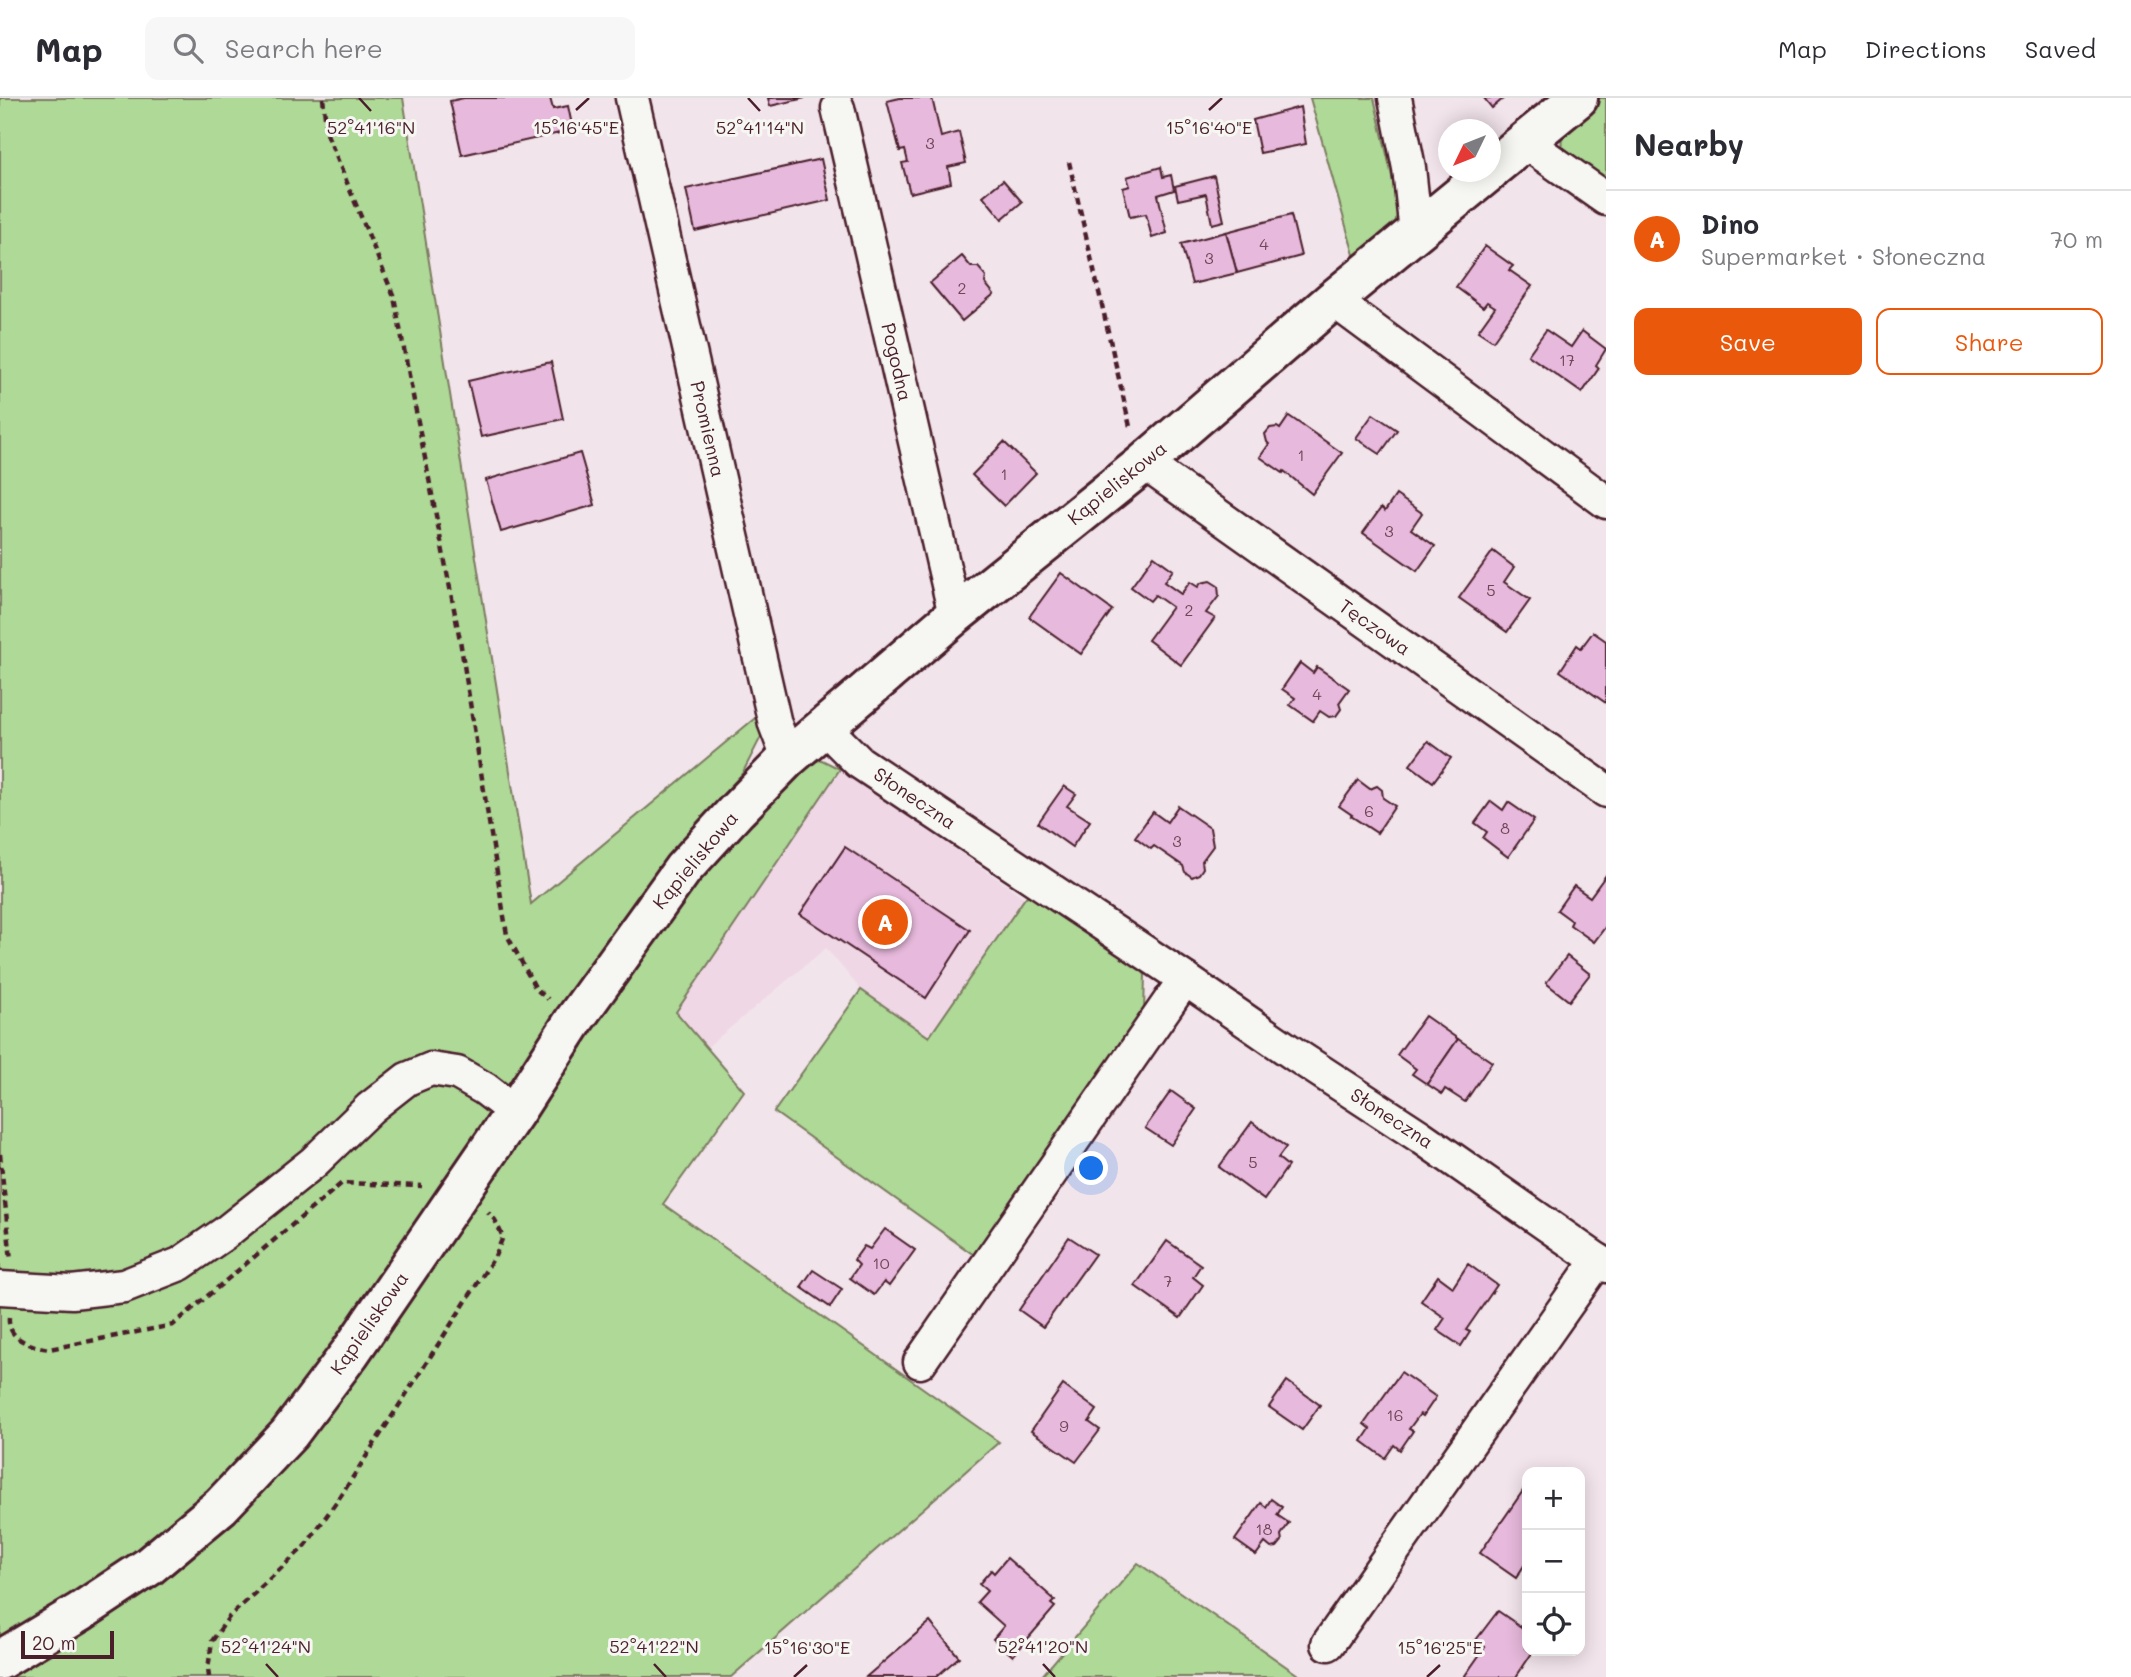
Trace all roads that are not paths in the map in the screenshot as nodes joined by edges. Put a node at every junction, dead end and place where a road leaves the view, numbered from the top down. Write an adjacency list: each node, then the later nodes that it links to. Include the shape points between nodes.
1 (632, 98): 15 (street, Promienna, via 775,724)
2 (1395, 98): 9 (street)
3 (1578, 98): 5 (street, Kąpieliskowa)
4 (838, 108): 13 (street, Pogodna)
5 (1525, 142): 6 (street, Kąpieliskowa); 8 (street)
6 (1501, 162)
7 (1477, 182): 9 (street, Kąpieliskowa)
8 (1606, 199)
9 (1416, 233): 10 (street, Kąpieliskowa)
10 (1333, 300): 11 (street, Kąpieliskowa); 12 (street)
11 (1144, 463): 13 (street, Kąpieliskowa); 16 (street, Tęczowa)
12 (1606, 502)
13 (955, 615): 14 (street, Kąpieliskowa)
14 (825, 728): 15 (street, Kąpieliskowa); 17 (street, Słoneczna, via 859,762)
15 (788, 758): 18 (street, Kąpieliskowa, via 683,869 575,1019)
16 (1606, 790)
17 (1185, 979): 19 (street, Słoneczna); 21 (street)
18 (515, 1112): 20 (street, via 457,1073 431,1069 407,1079 314,1162 180,1264 124,1286 72,1292); 23 (street, Kąpieliskowa, via 289,1434 221,1506 148,1567)
19 (1602, 1263): 22 (street, Słoneczna)
20 (7, 1288)
21 (920, 1362)
22 (1328, 1644)
23 (9, 1655)

